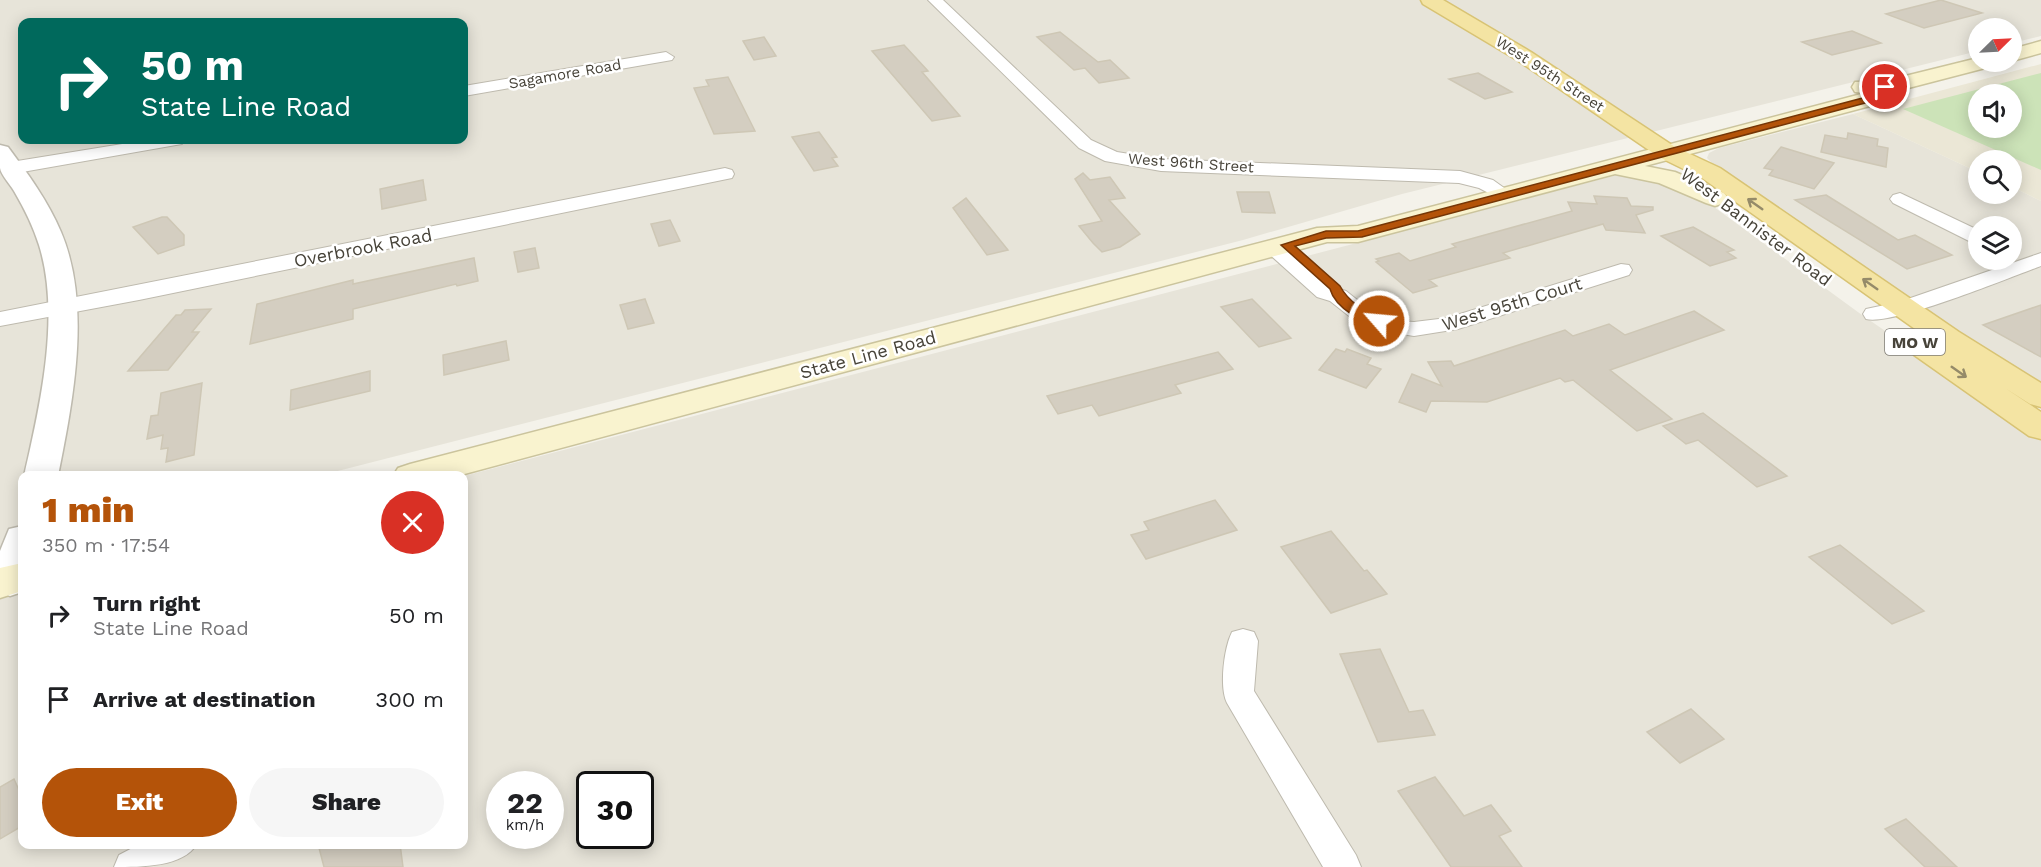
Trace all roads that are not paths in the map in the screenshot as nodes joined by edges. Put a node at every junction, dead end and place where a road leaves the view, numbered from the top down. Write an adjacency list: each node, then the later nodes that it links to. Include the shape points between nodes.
1 (935, 0): 13 (street, West 96th Street, via 1061,123 1085,144 1112,157 1161,165 1460,177)
2 (1430, 0): 9 (main road, West 95th Street, via 1524,56)
3 (2041, 47): 4 (main road)
4 (2022, 52)
5 (666, 57): 7 (street, Sagamore Road)
6 (1968, 66): 9 (main road, State Line Road, via 1885,87 1877,97)
7 (468, 90)
8 (142, 144): 10 (street)
9 (1659, 146): 11 (main road, State Line Road); 13 (main road, State Line Road); 14 (main road, West Bannister Road / MO W, via 1677,170); 21 (main road, West Bannister Road / MO W, one-way to 9, via 1711,173)
10 (5, 160): 20 (street, via 32,201 47,234 57,261)
11 (1610, 167): 13 (main road, State Line Road); 14 (main road, via 1666,177)
12 (725, 174): 20 (street, Overbrook Road)
13 (1496, 190): 17 (main road, State Line Road, via 1358,234 1326,234)
14 (1715, 198): 22 (main road, West Bannister Road / MO W)
15 (1900, 199): 16 (street)
16 (1968, 233)
17 (1281, 247): 19 (street, West 95th Court, via 1325,292 1338,296 1362,315 1414,329 1450,324); 27 (main road, State Line Road)
18 (2027, 258): 21 (street)
19 (1621, 270)
20 (60, 308): 23 (street, Overbrook Road); 26 (street, via 60,367)
21 (1905, 308): 22 (street); 24 (main road, West Bannister Road / MO W)
22 (1874, 314): 25 (main road, West Bannister Road / MO W, one-way to 25)
23 (0, 319)
24 (2041, 397)
25 (2041, 428)
26 (42, 471)
27 (429, 471)
28 (18, 560): 29 (street)
29 (14, 582)
30 (1243, 641): 35 (street, via 1238,693)
31 (169, 849): 33 (street)
32 (180, 849): 34 (street)
33 (132, 867)
34 (182, 867)
35 (1343, 867)

